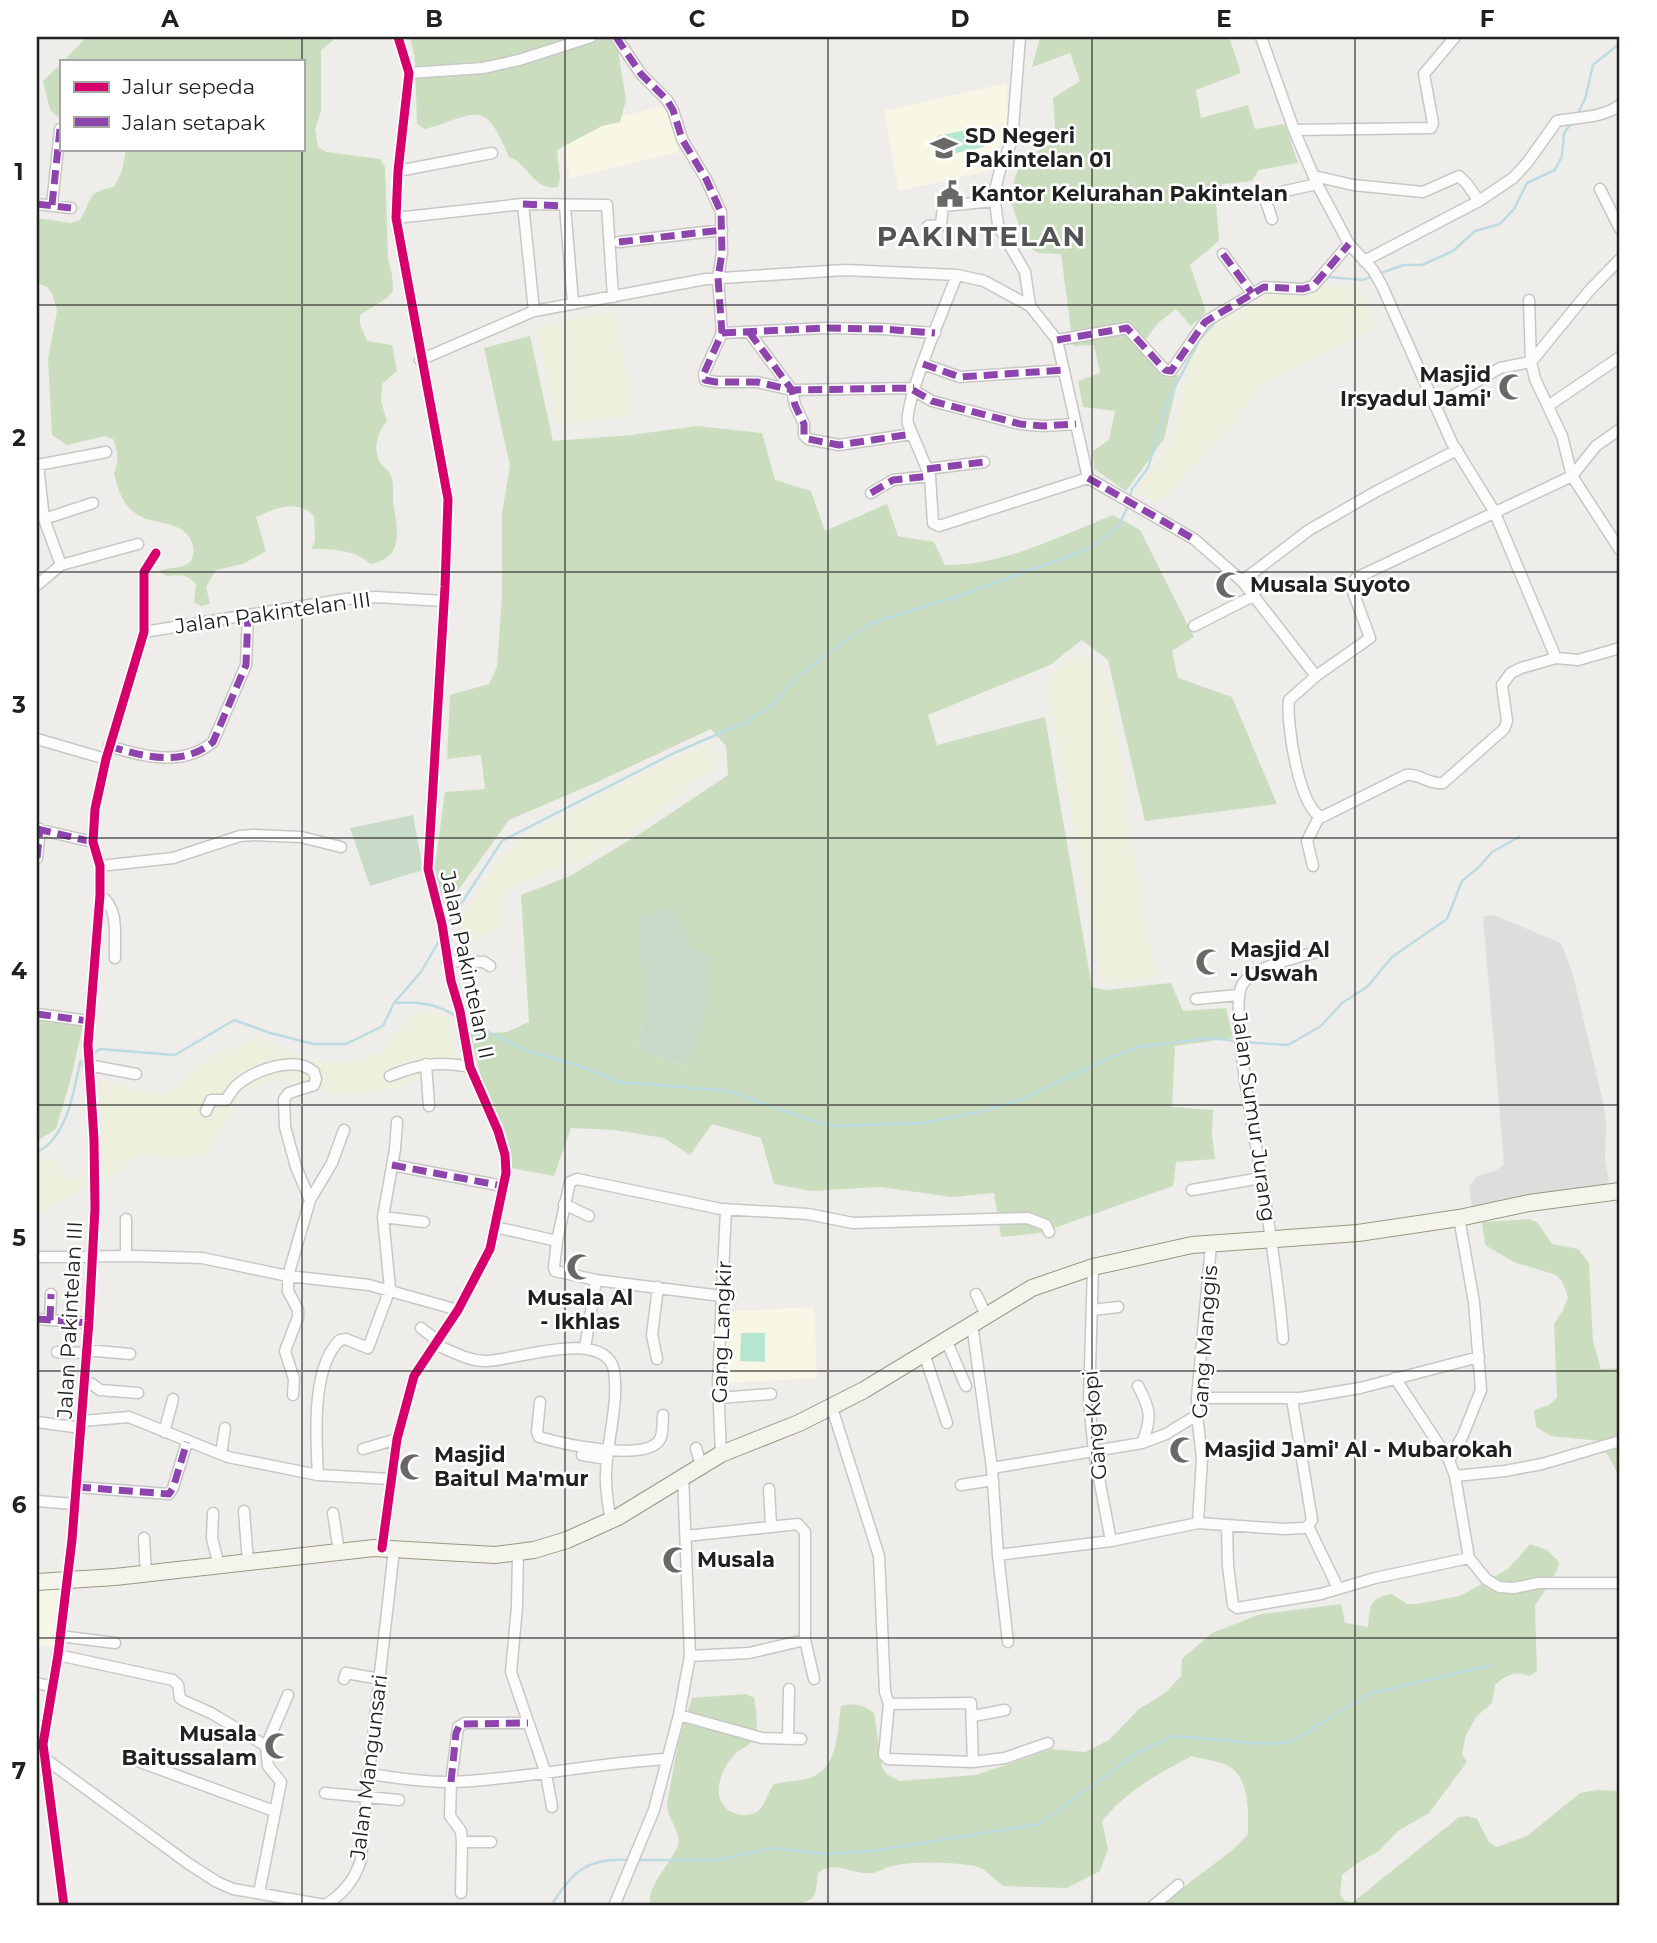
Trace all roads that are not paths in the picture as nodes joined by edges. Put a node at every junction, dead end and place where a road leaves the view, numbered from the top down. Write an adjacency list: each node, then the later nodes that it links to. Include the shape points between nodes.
1 (398, 37): 7 (street)
2 (591, 37): 7 (street, via 483,68)
3 (616, 37): 26 (street, via 673,110 682,139 721,212)
4 (1020, 37): 15 (street, via 1012,141 1001,166)
5 (1261, 37): 10 (street)
6 (1455, 37): 10 (street, via 1424,74 1431,128)
7 (409, 73): 12 (street)
8 (1620, 105): 16 (street, via 1557,121 1513,178)
9 (60, 129): 19 (street)
10 (1294, 130): 13 (street)
11 (492, 153): 12 (street)
12 (398, 171): 22 (street)
13 (1316, 180): 16 (street, via 1423,192 1458,176); 23 (street, via 1267,195); 28 (street)
14 (1600, 189): 25 (street)
15 (995, 201): 24 (street, via 943,206 941,225); 38 (street, via 998,225 1025,272)
16 (1479, 201): 31 (street)
17 (37, 204): 19 (street)
18 (523, 204): 20 (street); 22 (street); 39 (street)
19 (52, 205): 21 (street)
20 (565, 206): 35 (street, via 607,205); 37 (street)
21 (71, 208)
22 (396, 218): 45 (street)
23 (1272, 219)
24 (928, 226)
25 (1620, 229)
26 (722, 230): 27 (street); 33 (street)
27 (618, 242)
28 (1349, 244): 31 (street); 34 (street, via 1309,288 1269,287)
29 (1223, 254): 34 (street)
30 (1620, 259): 46 (street)
31 (1364, 261): 51 (street, via 1382,286)
32 (957, 275): 33 (street, via 845,270); 38 (street, via 984,281); 42 (street)
33 (718, 278): 35 (street); 41 (street)
34 (1252, 293): 43 (street, via 1205,322 1171,371 1127,328)
35 (613, 297): 37 (street)
36 (1529, 300): 46 (street)
37 (573, 303): 39 (street)
38 (1030, 306): 43 (street)
39 (534, 312): 45 (street)
40 (749, 332): 41 (street); 42 (street, via 827,328); 50 (street)
41 (722, 333): 50 (street, via 705,380 757,382)
42 (935, 333): 47 (street)
43 (1057, 340): 48 (street)
44 (1620, 357): 52 (street)
45 (420, 360): 73 (street, Jalan Pakintelan II, via 447,499)
46 (1531, 362): 51 (street, via 1500,368); 52 (street)
47 (923, 365): 48 (street, via 960,377); 49 (street)
48 (1064, 370): 53 (street)
49 (914, 389): 50 (street); 53 (street, via 932,401 1020,424); 55 (street, via 907,415)
50 (792, 390): 55 (street, via 808,439 839,445)
51 (1435, 406): 56 (street)
52 (1548, 406): 60 (street, via 1562,436)
53 (1076, 424): 61 (street)
54 (1620, 429): 60 (street, via 1596,446)
55 (912, 434): 59 (street)
56 (1457, 450): 64 (street); 70 (street, via 1309,530)
57 (106, 452): 65 (street, via 38,465)
58 (984, 462): 59 (street)
59 (928, 472): 61 (street, via 933,523 939,526); 62 (street, via 893,480)
60 (1572, 476): 64 (street); 67 (street)
61 (1088, 478): 70 (street, via 1194,539)
62 (872, 493)
63 (93, 503): 65 (street)
64 (1494, 511): 78 (street); 79 (street, via 1356,578 1352,589 1370,638)
65 (44, 519): 69 (street)
66 (138, 544): 69 (street)
67 (1620, 550)
68 (156, 553): 76 (street, Jalan Pakintelan III, via 144,572)
69 (61, 565): 71 (street)
70 (1242, 580): 72 (street)
71 (37, 585)
72 (1255, 595): 75 (street); 79 (street)
73 (444, 601): 74 (street, Jalan Pakintelan III, via 366,597); 93 (street, Jalan Pakintelan II, via 428,869)
74 (248, 615): 76 (street, Jalan Pakintelan III); 81 (street, via 246,665 213,742 203,751 169,758 141,756)
75 (1194, 626)
76 (144, 632): 81 (street, Jalan Pakintelan III)
77 (1620, 648): 78 (street, via 1578,660)
78 (1556, 658): 83 (street, via 1505,678 1504,729 1443,783 1406,775)
79 (1316, 676): 83 (street, via 1291,696 1288,709 1299,779)
80 (37, 739): 82 (street)
81 (109, 746): 82 (street, Jalan Pakintelan III)
82 (106, 759): 85 (street, Jalan Pakintelan III)
83 (1319, 817): 89 (street, via 1307,841)
84 (38, 829): 85 (street); 87 (street)
85 (93, 842): 88 (street, Jalan Pakintelan III)
86 (341, 847): 88 (street, via 301,837 240,836 173,858)
87 (37, 858)
88 (100, 866): 90 (street, Jalan Pakintelan III)
89 (1313, 866)
90 (100, 895): 92 (street, via 114,912); 98 (street, Jalan Pakintelan III)
91 (1319, 951): 95 (street, Jalan Sumur Jurang, via 1249,976)
92 (115, 958)
93 (447, 961): 94 (street); 101 (street, Jalan Pakintelan II)
94 (490, 966)
95 (1238, 995): 96 (street, Jalan Sumur Jurang); 109 (street, Jalan Sumur Jurang)
96 (1196, 999)
97 (37, 1014): 98 (street)
98 (89, 1021): 99 (street, Jalan Pakintelan III)
99 (88, 1062): 102 (street); 128 (street, Jalan Pakintelan III, via 94,1140)
100 (426, 1064): 101 (street); 103 (street); 104 (street)
101 (470, 1067): 110 (street, Jalan Pakintelan II, via 505,1155)
102 (136, 1074)
103 (390, 1076)
104 (429, 1106)
105 (206, 1111): 113 (street, via 211,1100 226,1100 235,1087 261,1071 292,1065 311,1069 314,1085 289,1093 283,1102 288,1145)
106 (397, 1122): 108 (street)
107 (344, 1130): 113 (street, via 332,1163)
108 (392, 1165): 110 (street); 117 (street)
109 (1261, 1178): 111 (street); 123 (street, Jalan Sumur Jurang)
110 (503, 1186): 121 (street, Jalan Pakintelan II)
111 (1192, 1190)
112 (1620, 1191): 118 (main road)
113 (310, 1200): 130 (street)
114 (564, 1204): 115 (street, via 569,1182 577,1179); 116 (street); 124 (street)
115 (726, 1209): 122 (street, via 808,1214 853,1223 1028,1218); 136 (street, Gang Langkir)
116 (589, 1216)
117 (383, 1217): 120 (street); 133 (street)
118 (1459, 1218): 123 (main road); 153 (street, via 1475,1302)
119 (126, 1219): 126 (street)
120 (424, 1222)
121 (495, 1227): 124 (street); 138 (street, Jalan Pakintelan II)
122 (1049, 1232)
123 (1270, 1240): 125 (main road); 145 (street, Jalan Sumur Jurang)
124 (557, 1241): 131 (street, via 555,1271)
125 (1211, 1245): 129 (main road); 163 (street, Gang Manggis)
126 (126, 1256): 128 (street); 130 (street, via 202,1258)
127 (41, 1257): 128 (street)
128 (92, 1258): 143 (street, Jalan Pakintelan III)
129 (1093, 1267): 139 (street, Gang Kopi); 142 (main road, via 1032,1287)
130 (288, 1276): 133 (street); 161 (street, via 288,1291 298,1310 285,1352 294,1379)
131 (596, 1280): 132 (street); 148 (street)
132 (658, 1287): 136 (street); 154 (street, via 652,1335)
133 (390, 1289): 138 (street); 189 (street, via 369,1347 340,1340 325,1364 316,1433)
134 (51, 1294): 141 (street)
135 (976, 1294): 142 (street)
136 (721, 1296): 162 (street, Gang Langkir)
137 (1118, 1307): 139 (street)
138 (458, 1310): 147 (street, Jalan Pakintelan II)
139 (1093, 1310): 181 (street, Gang Kopi, via 1089,1402)
140 (37, 1319): 141 (street)
141 (50, 1320): 143 (street)
142 (979, 1320): 146 (main road); 188 (street)
143 (89, 1323): 149 (street, Jalan Pakintelan III)
144 (421, 1328): 147 (street)
145 (1283, 1339)
146 (946, 1340): 151 (main road); 157 (street)
147 (437, 1343): 148 (street, via 472,1360 486,1361); 175 (street, Jalan Pakintelan II, via 414,1376)
148 (584, 1348): 183 (street, via 601,1352 614,1371)
149 (86, 1351): 150 (street); 152 (street); 156 (street, Jalan Pakintelan III)
150 (57, 1352)
151 (924, 1353): 167 (main road); 171 (street)
152 (131, 1354)
153 (1479, 1357): 155 (street); 186 (street, via 1480,1390)
154 (657, 1359)
155 (1395, 1378): 165 (street); 186 (street)
156 (84, 1384): 159 (street); 172 (street, Jalan Pakintelan III)
157 (967, 1386)
158 (1138, 1386): 178 (street, via 1150,1416)
159 (138, 1393)
160 (771, 1394): 162 (street)
161 (293, 1395)
162 (719, 1398): 184 (street, Gang Langkir)
163 (1197, 1398): 165 (street); 169 (street, Gang Manggis)
164 (173, 1399): 174 (street)
165 (1292, 1399): 206 (street, via 1312,1520)
166 (540, 1402): 183 (street, via 539,1437)
167 (832, 1408): 184 (main road); 235 (street, via 879,1556)
168 (663, 1415): 183 (street, via 661,1437 655,1445)
169 (1196, 1415): 178 (street); 203 (street, Gang Manggis, via 1202,1458)
170 (37, 1422): 172 (street)
171 (947, 1423)
172 (82, 1425): 174 (street, via 129,1417); 195 (street, Jalan Pakintelan III)
173 (225, 1428): 182 (street)
174 (164, 1432): 177 (street)
175 (397, 1439): 180 (street); 192 (street, Jalan Pakintelan II)
176 (1620, 1441): 191 (street, via 1542,1464)
177 (187, 1442): 182 (street); 195 (street, via 169,1494)
178 (1142, 1443): 181 (street)
179 (696, 1448): 187 (street)
180 (363, 1449)
181 (1094, 1452): 188 (street); 209 (street, Gang Kopi)
182 (221, 1454): 189 (street)
183 (608, 1454): 185 (street); 202 (street)
184 (721, 1454): 187 (main road)
185 (582, 1455)
186 (1449, 1460): 191 (street)
187 (701, 1465): 190 (main road)
188 (992, 1468): 193 (street)
189 (318, 1475): 192 (street)
190 (683, 1475): 202 (main road); 207 (street)
191 (1455, 1476): 214 (street)
192 (391, 1479): 210 (street, Jalan Pakintelan II)
193 (993, 1480): 194 (street); 213 (street)
194 (961, 1485)
195 (77, 1487): 198 (street, Jalan Pakintelan III)
196 (769, 1489): 204 (street)
197 (37, 1501): 198 (street)
198 (75, 1504): 219 (street, Jalan Pakintelan III)
199 (244, 1511): 215 (street)
200 (333, 1513): 211 (street)
201 (213, 1514): 216 (street, via 212,1538)
202 (611, 1521): 212 (main road, via 567,1540)
203 (1198, 1523): 205 (street); 209 (street)
204 (771, 1525): 207 (street); 223 (street, via 797,1524 805,1532)
205 (1227, 1525): 206 (street); 221 (street, via 1228,1566 1237,1608)
206 (1308, 1526): 221 (street)
207 (686, 1536): 227 (street)
208 (144, 1538): 217 (street)
209 (1111, 1541): 213 (street)
210 (388, 1548): 211 (main road); 212 (main road); 229 (street, Jalan Mangunsari)
211 (339, 1552): 215 (main road)
212 (518, 1552): 239 (street, via 510,1668)
213 (998, 1555): 224 (street)
214 (1469, 1558): 220 (street, via 1499,1587); 221 (street)
215 (248, 1562): 216 (main road)
216 (219, 1566): 217 (main road)
217 (146, 1574): 219 (main road)
218 (37, 1582): 219 (main road)
219 (66, 1582): 222 (street, Jalan Pakintelan III)
220 (1620, 1583)
221 (1338, 1588)
222 (60, 1636): 225 (street); 226 (street, Jalan Pakintelan III)
223 (805, 1640): 227 (street, via 749,1653); 230 (street)
224 (1008, 1642)
225 (115, 1643)
226 (58, 1655): 232 (street, Jalan Pakintelan III); 244 (street, via 173,1680 184,1702)
227 (690, 1656): 237 (street)
228 (344, 1679): 229 (street, via 346,1673)
229 (380, 1679): 249 (street, Jalan Mangunsari)
230 (814, 1679)
231 (37, 1683): 232 (street)
232 (53, 1686): 242 (street, Jalan Pakintelan III)
233 (789, 1689): 240 (street)
234 (288, 1695): 244 (street)
235 (889, 1704): 238 (street, via 971,1703); 248 (street, via 884,1755 888,1759)
236 (1005, 1710): 238 (street)
237 (679, 1715): 240 (street, via 762,1738); 246 (street)
238 (973, 1716): 248 (street)
239 (528, 1723): 250 (street); 251 (street, via 460,1724)
240 (788, 1739): 241 (street)
241 (801, 1739)
242 (40, 1743): 245 (street, Jalan Pakintelan III)
243 (1048, 1743): 248 (street, via 1005,1758)
244 (266, 1746): 256 (street, via 268,1766 281,1782)
245 (40, 1758): 260 (street, Jalan Mangunsari, via 189,1864 233,1889); 262 (street, Jalan Pakintelan III)
246 (667, 1759): 250 (street); 264 (street, via 654,1811)
247 (140, 1762): 256 (street)
248 (973, 1762)
249 (367, 1774): 251 (street); 253 (street, Jalan Mangunsari)
250 (546, 1774): 251 (street); 255 (street)
251 (451, 1782): 257 (street, via 450,1816 461,1831)
252 (325, 1793): 253 (street)
253 (365, 1797): 254 (street); 263 (street, Jalan Mangunsari, via 356,1876)
254 (399, 1800)
255 (552, 1807)
256 (274, 1811): 260 (street)
257 (462, 1842): 258 (street); 261 (street)
258 (491, 1842)
259 (1178, 1885): 265 (street)
260 (259, 1893): 263 (street, Jalan Mangunsari)
261 (461, 1893)
262 (64, 1906)
263 (325, 1906)
264 (614, 1906)
265 (1153, 1906)

